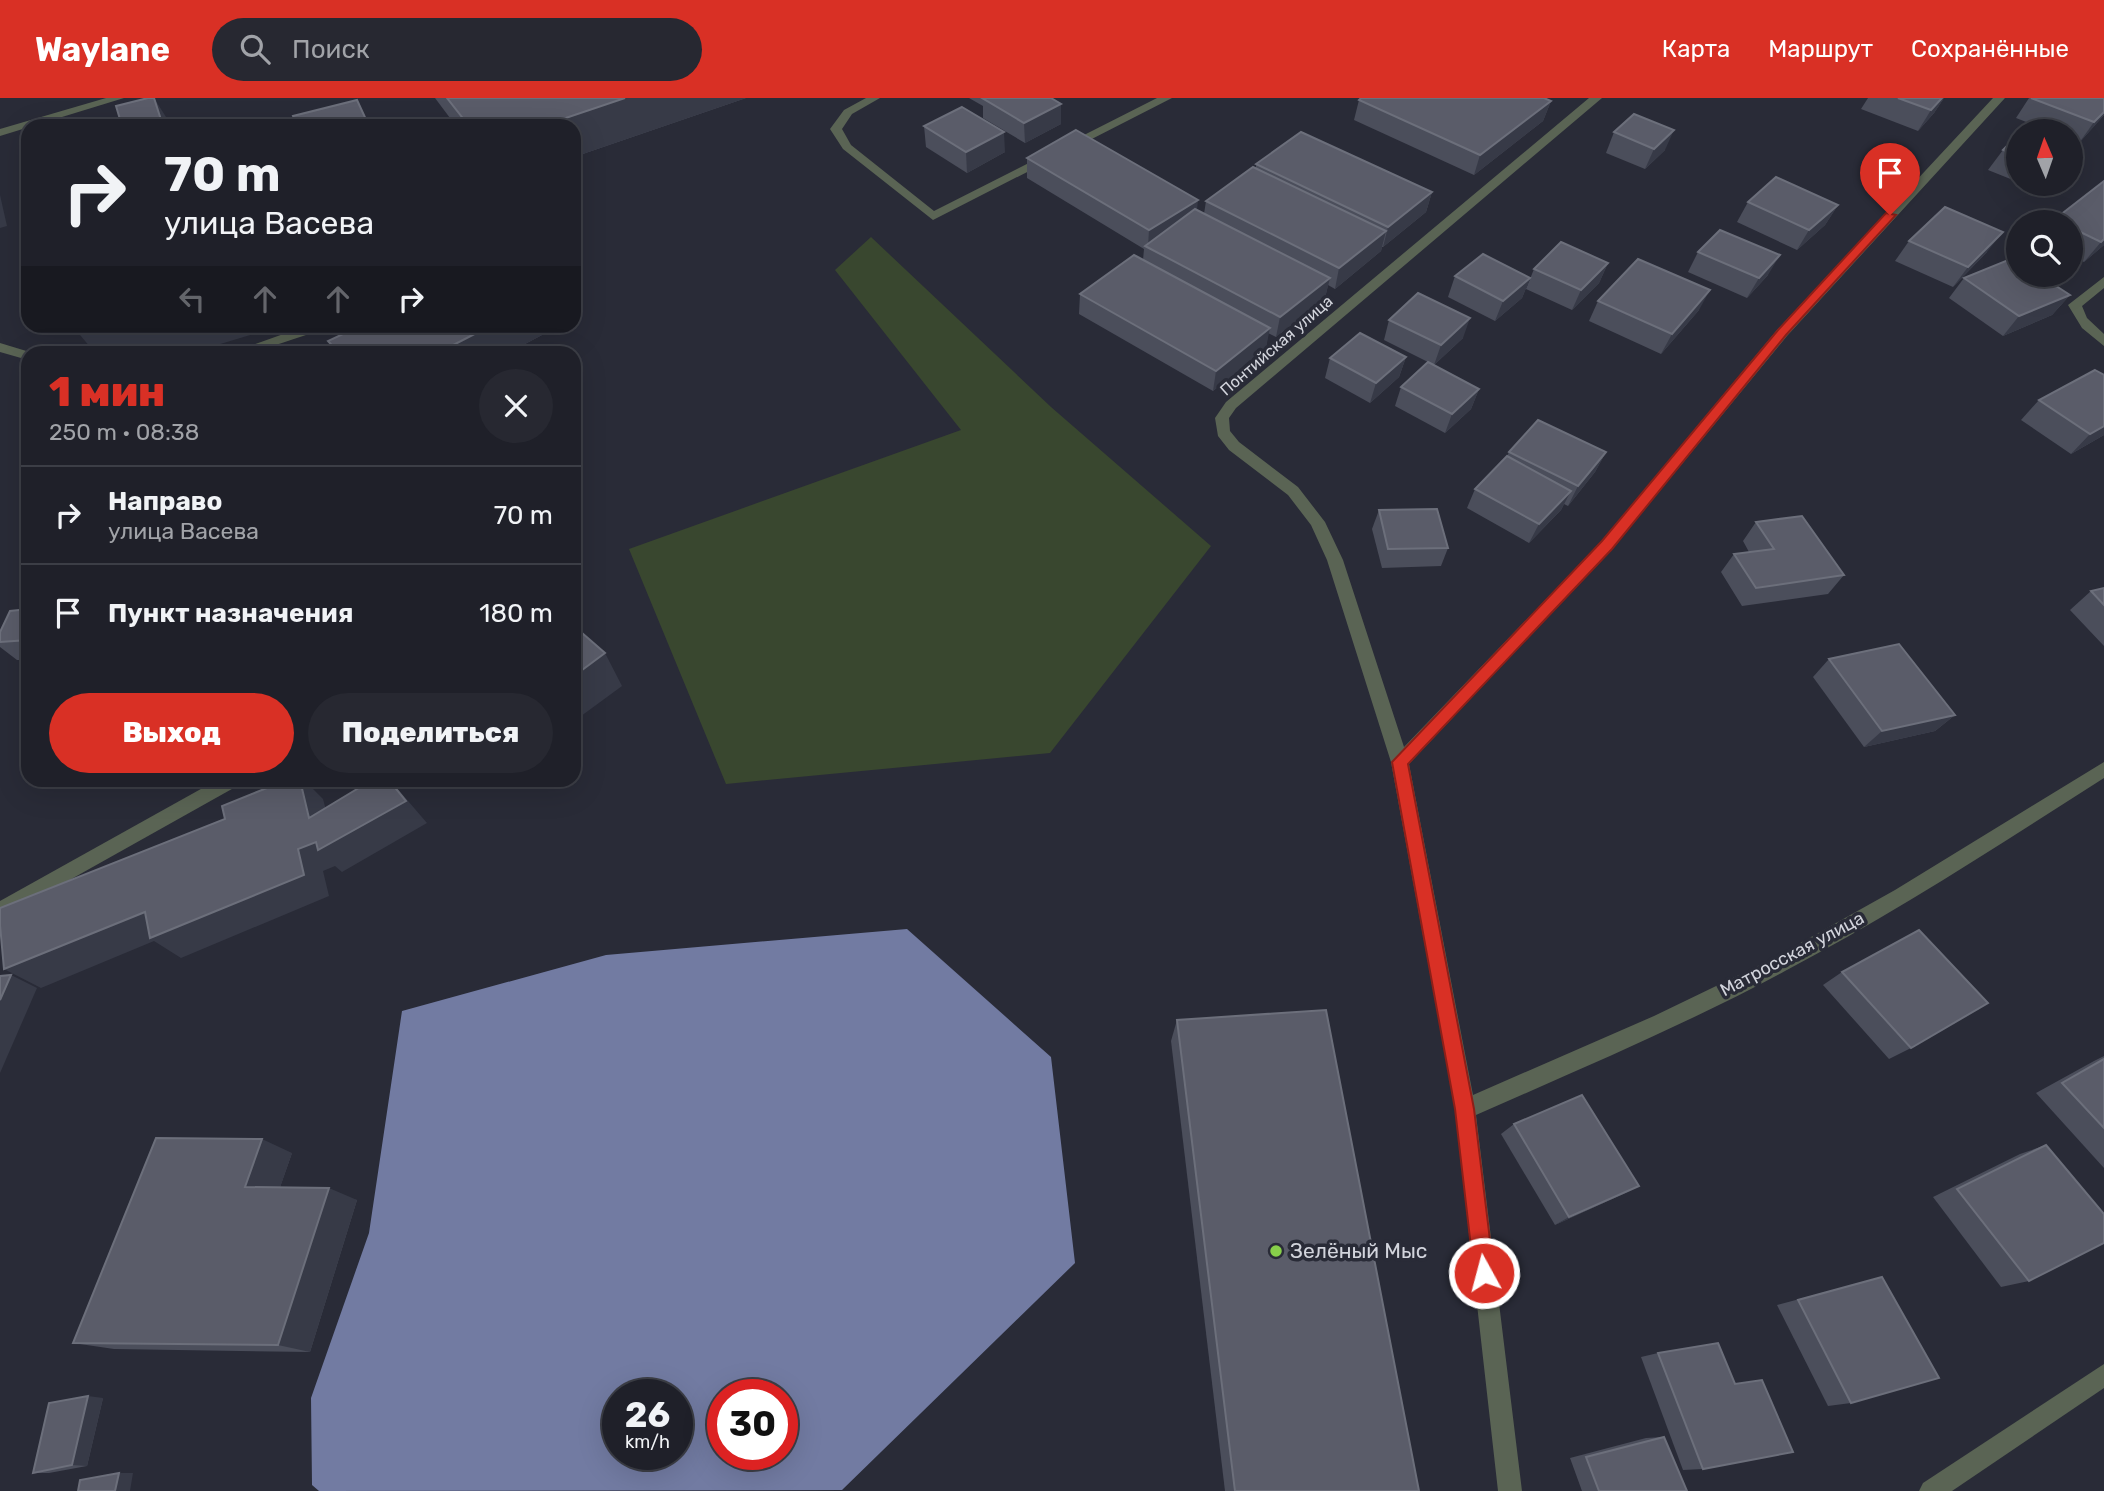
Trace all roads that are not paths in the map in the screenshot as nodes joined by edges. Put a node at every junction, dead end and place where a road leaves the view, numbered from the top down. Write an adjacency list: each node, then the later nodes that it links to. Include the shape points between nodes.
1 (118, 98): 6 (street)
2 (874, 98): 3 (street, via 848,112 836,129 847,147 933,216)
3 (1166, 98)
4 (1596, 98): 15 (street, Понтийская улица, via 1231,405 1222,418 1223,432 1234,446 1293,491 1317,522 1335,560)
5 (1999, 98): 15 (street, via 1782,333 1607,545)
6 (47, 119)
7 (21, 127): 8 (street)
8 (0, 133)
9 (2104, 281): 11 (street, via 2075,305 2083,322)
10 (298, 333): 12 (street)
11 (2104, 342)
12 (258, 346)
13 (0, 347): 14 (street)
14 (21, 354)
15 (1400, 762): 19 (street)
16 (2104, 769): 19 (street, Матросская улица, via 1777,965)
17 (221, 787): 18 (street)
18 (0, 911)
19 (1465, 1109): 21 (street)
20 (2104, 1375): 22 (street)
21 (1510, 1491)
22 (1931, 1491)

